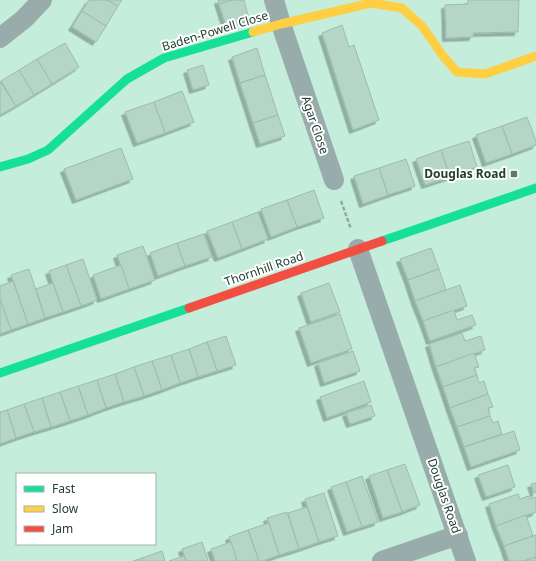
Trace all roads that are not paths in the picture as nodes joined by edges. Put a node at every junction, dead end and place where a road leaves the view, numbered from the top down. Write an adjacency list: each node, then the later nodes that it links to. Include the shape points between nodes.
1 (42, 0): 4 (street, via 24,19)
2 (274, 0): 3 (street, Agar Close)
3 (281, 24): 5 (street, Baden-Powell Close, via 371,4 402,8 422,26 457,72 485,74); 6 (street, Baden-Powell Close, via 164,58 127,79 48,150); 7 (street, Agar Close)
4 (0, 38)
5 (536, 56)
6 (0, 167)
7 (334, 180)
8 (536, 188): 9 (street, Thornhill Road)
9 (358, 250): 10 (street, Thornhill Road); 11 (street, Douglas Road)
10 (0, 373)
11 (458, 535): 12 (street); 13 (street, Douglas Road)
12 (382, 561)
13 (466, 561)

